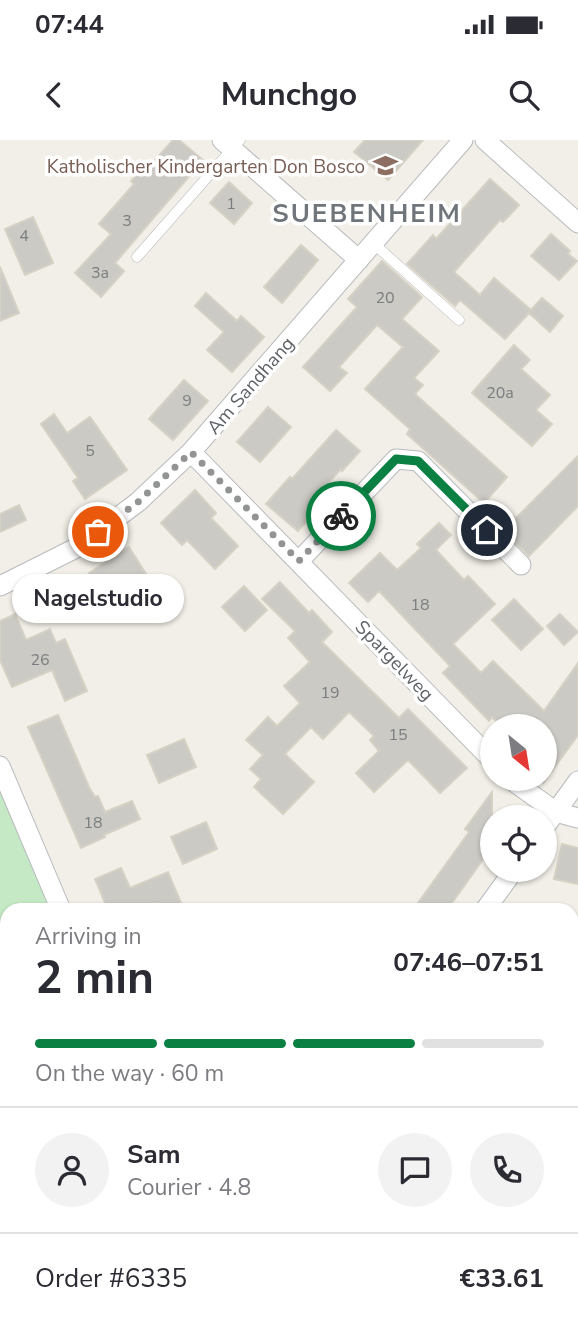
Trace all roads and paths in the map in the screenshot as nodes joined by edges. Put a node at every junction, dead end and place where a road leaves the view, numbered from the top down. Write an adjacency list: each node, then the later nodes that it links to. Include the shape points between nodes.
1 (463, 140): 5 (street, Am Sandhang)
2 (485, 140): 4 (street)
3 (231, 143): 6 (lane); 7 (street)
4 (578, 223)
5 (373, 243): 7 (street, Am Sandhang); 8 (lane)
6 (137, 257)
7 (359, 260): 9 (street, Am Sandhang)
8 (459, 320)
9 (191, 452): 10 (street, Spargelweg); 12 (street, Am Sandhang, via 138,502 78,547)
10 (299, 561): 11 (street, via 396,459 418,461); 13 (street, Spargelweg)
11 (521, 565)
12 (0, 586)
13 (480, 748)
14 (0, 766): 22 (street)
15 (578, 781): 18 (street)
16 (527, 791): 17 (street)
17 (546, 805)
18 (557, 811)
19 (557, 812): 20 (street)
20 (578, 818)
21 (505, 882): 23 (street)
22 (58, 903)
23 (490, 903)

